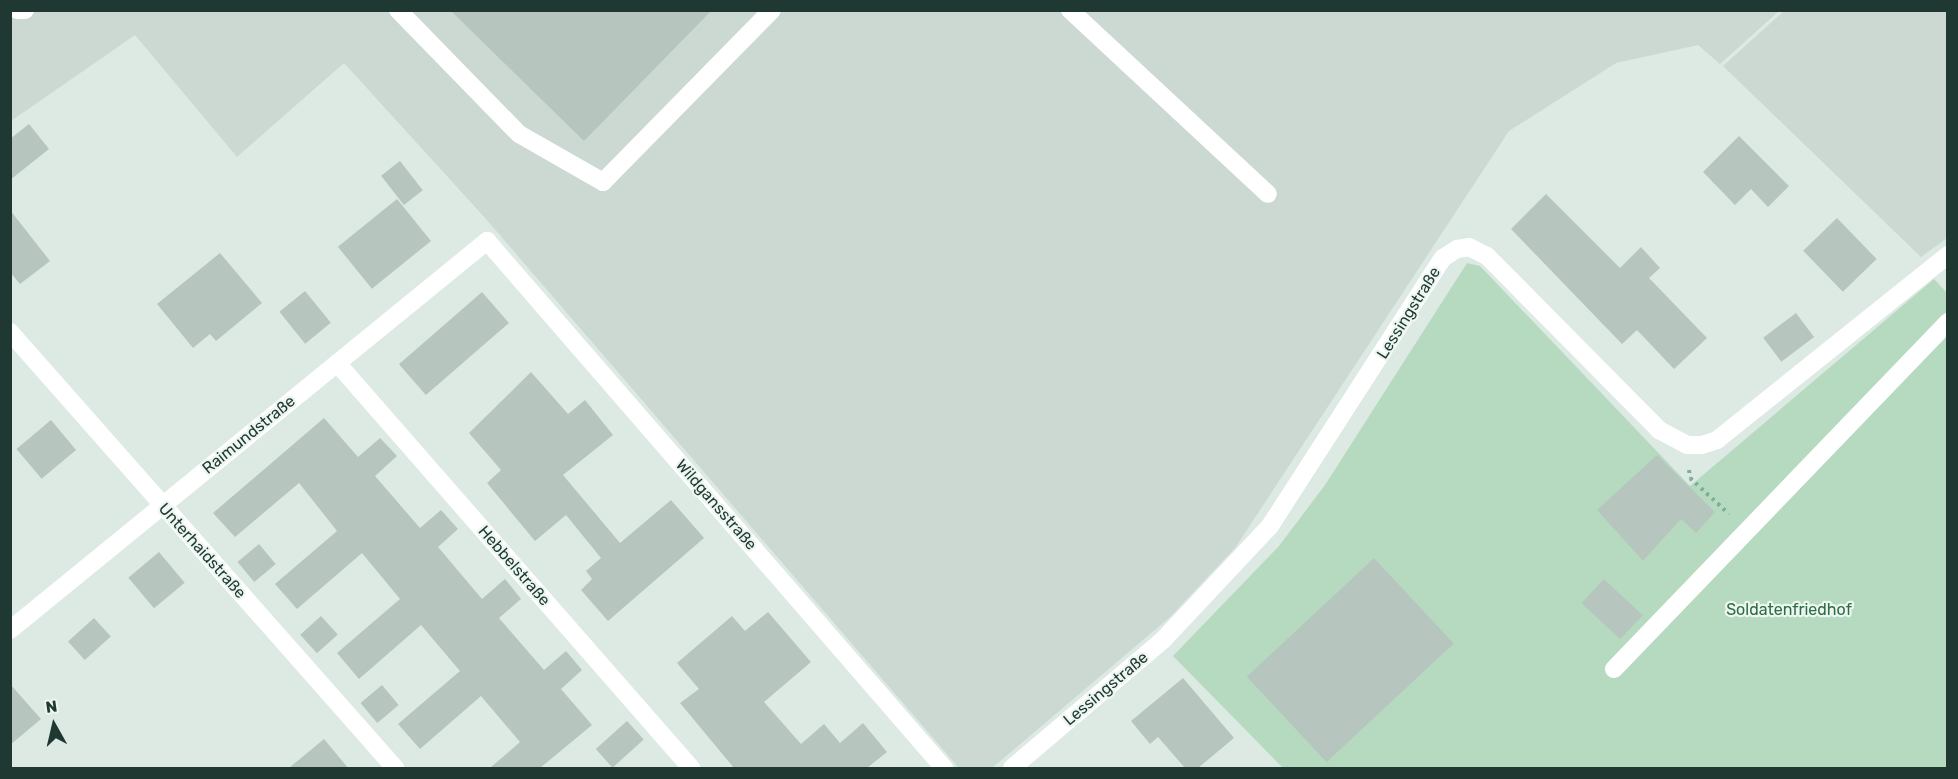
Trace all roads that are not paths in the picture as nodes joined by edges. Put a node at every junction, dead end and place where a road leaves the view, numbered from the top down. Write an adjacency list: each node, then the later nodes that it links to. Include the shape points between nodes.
1 (17, 10): 2 (street)
2 (25, 10)
3 (398, 10): 4 (street, via 519,134 603,182)
4 (772, 10)
5 (1070, 10): 6 (street)
6 (1268, 194)
7 (487, 241): 11 (street, Raimundstraße); 17 (street, Wildgansstraße)
8 (1947, 255): 18 (street, Lessingstraße, via 1717,440 1687,445 1659,430 1487,256 1469,247 1457,249 1443,258 1270,526 1162,641)
9 (1947, 322): 14 (street)
10 (10, 332): 12 (street, Unterhaidstraße)
11 (338, 363): 12 (street, Raimundstraße); 16 (street, Hebbelstraße)
12 (162, 506): 13 (street, Raimundstraße); 15 (street, Unterhaidstraße)
13 (10, 630)
14 (1614, 669)
15 (395, 768)
16 (691, 768)
17 (944, 768)
18 (1012, 768)

